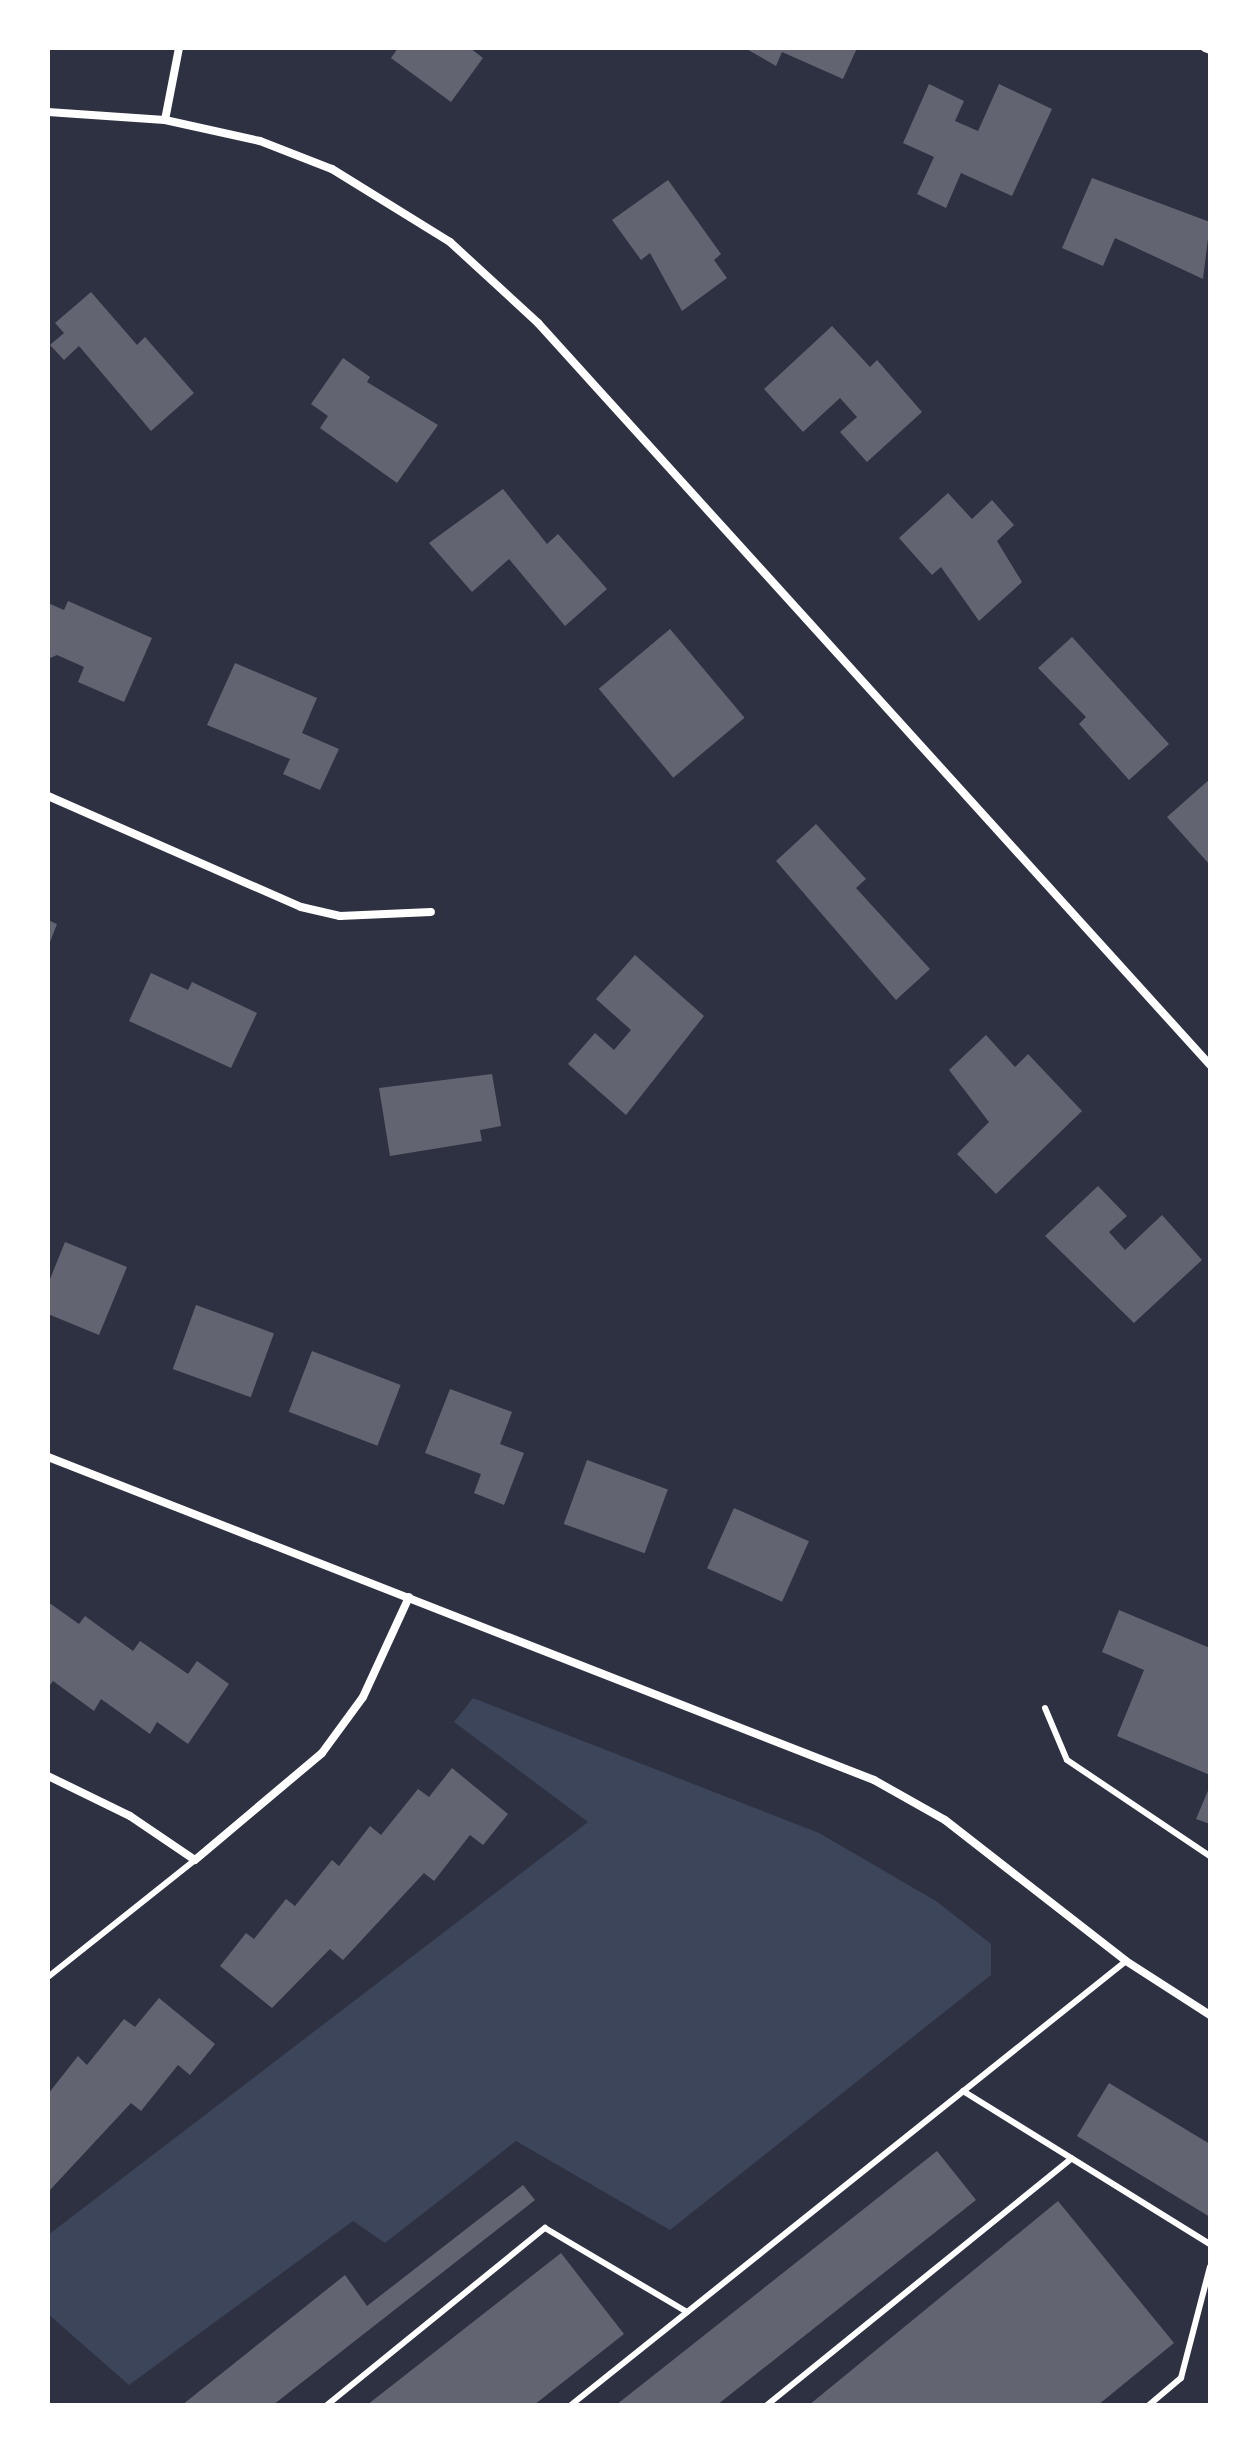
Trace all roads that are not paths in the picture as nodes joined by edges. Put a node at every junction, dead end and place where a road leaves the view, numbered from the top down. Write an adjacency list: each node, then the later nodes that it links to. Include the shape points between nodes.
1 (179, 48): 3 (street)
2 (48, 112): 3 (street)
3 (165, 120): 6 (street, via 260,141 332,169 450,242 538,323)
4 (48, 796): 5 (street, via 301,907 353,917)
5 (431, 912)
6 (1210, 1065)
7 (48, 1457): 8 (street)
8 (409, 1597): 12 (street, via 363,1697 322,1753); 13 (street, via 898,1792)
9 (1045, 1708): 11 (lane, via 1067,1760)
10 (48, 1776): 12 (street, via 130,1816)
11 (1210, 1856)
12 (195, 1860): 14 (lane)
13 (1126, 1961): 15 (street); 16 (lane)
14 (48, 1977)
15 (1210, 2015)
16 (963, 2091): 17 (lane); 20 (lane)
17 (1072, 2158): 18 (lane); 23 (lane)
18 (1210, 2244)
19 (1210, 2267): 24 (lane, via 1181,2378)
20 (687, 2312): 21 (lane, via 545,2228); 22 (lane)
21 (327, 2405)
22 (571, 2405)
23 (767, 2405)
24 (1149, 2405)

